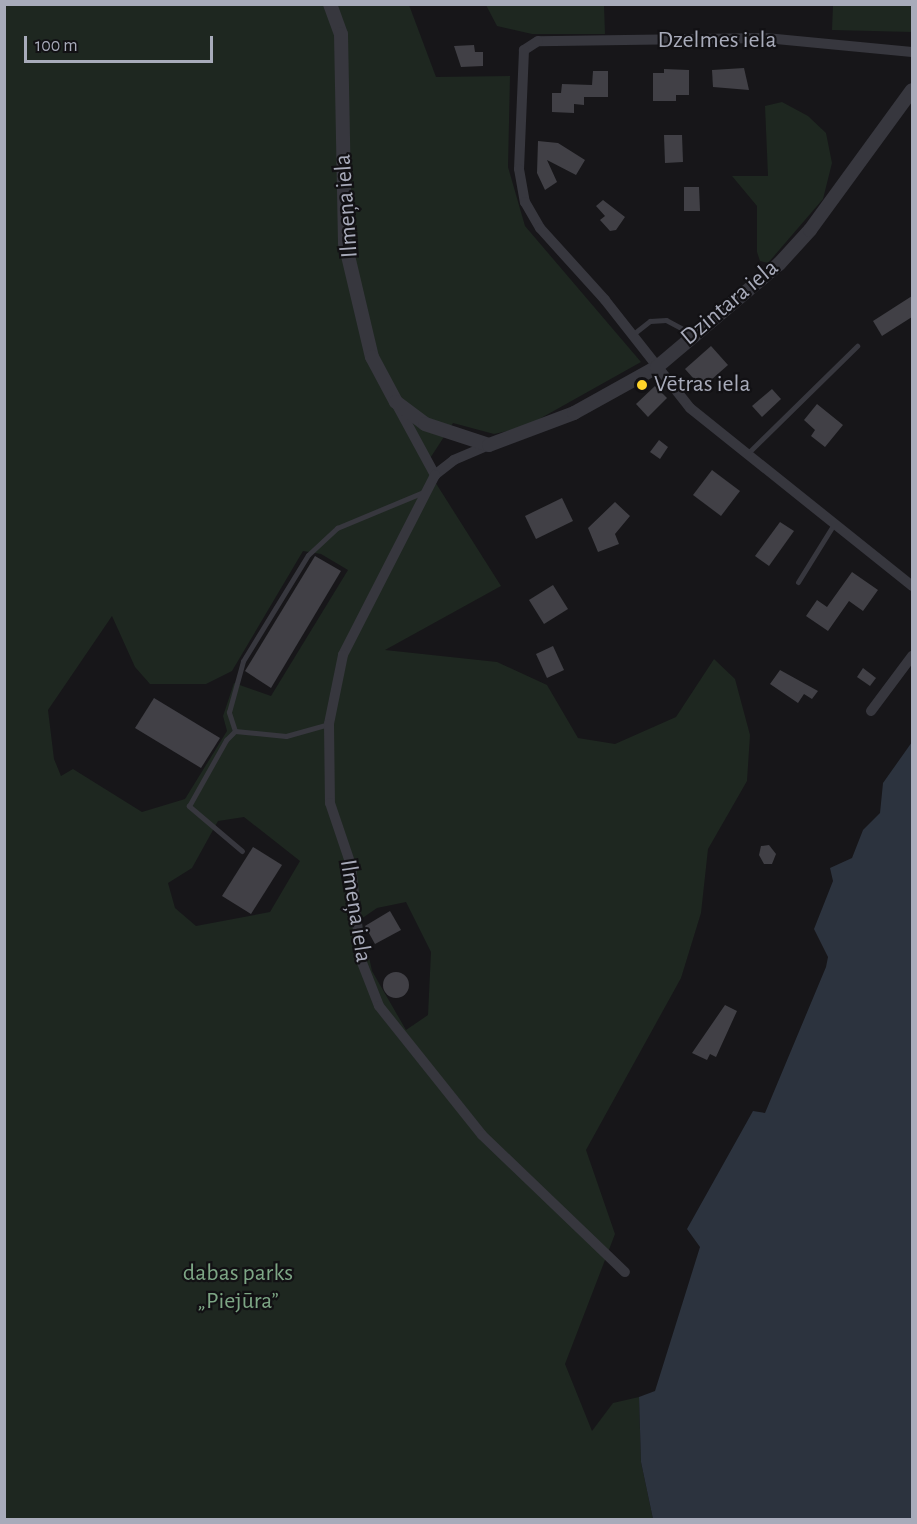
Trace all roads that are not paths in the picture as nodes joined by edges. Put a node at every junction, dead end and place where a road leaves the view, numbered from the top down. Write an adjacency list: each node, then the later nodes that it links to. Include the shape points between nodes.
1 (330, 4): 8 (street, Ilmeņa iela, via 341,34 345,243 372,357)
2 (912, 52): 5 (street, Dzelmes iela, via 766,38 548,40 524,50 519,169 525,202 540,228)
3 (912, 90): 4 (street, Dzintara iela, via 810,230 779,264)
4 (692, 334): 5 (lane, via 666,320 650,321); 7 (street, Dzintara iela)
5 (632, 335): 7 (street)
6 (857, 346): 10 (lane)
7 (657, 367): 9 (street, Dzintara iela, via 574,413); 10 (street, via 690,408)
8 (396, 402): 9 (street, Ilmeņa iela, via 425,424); 11 (street, Ilmeņa iela)
9 (489, 445): 11 (street, via 454,460)
10 (745, 456): 13 (street)
11 (435, 476): 12 (street, Ilmeņa iela)
12 (430, 489): 18 (street, Ilmeņa iela, via 343,655); 19 (lane, via 337,528 308,555 243,661 229,712)
13 (834, 524): 14 (lane); 15 (street)
14 (798, 582)
15 (912, 585)
16 (912, 656): 17 (street)
17 (872, 711)
18 (329, 724): 19 (lane, via 286,736); 21 (street, Ilmeņa iela, via 330,803 351,865 361,960 379,1006 482,1135)
19 (235, 730): 20 (lane, via 189,806)
20 (242, 851)
21 (625, 1272)

